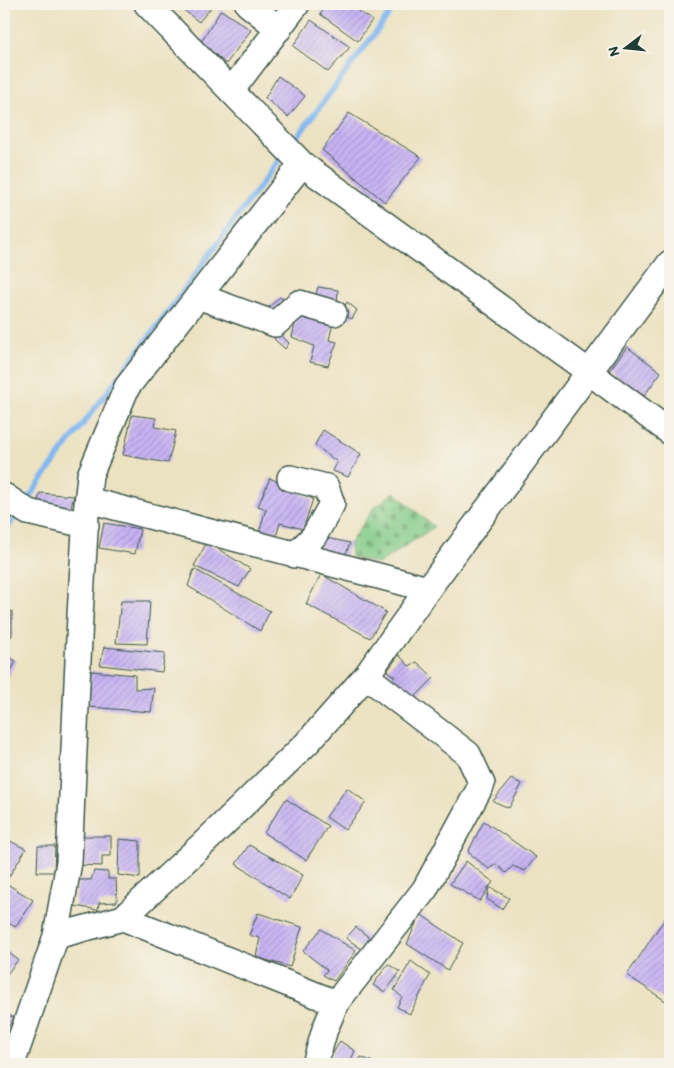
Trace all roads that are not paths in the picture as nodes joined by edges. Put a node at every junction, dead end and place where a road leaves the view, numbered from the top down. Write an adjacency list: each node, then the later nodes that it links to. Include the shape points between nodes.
1 (147, 4): 5 (street)
2 (248, 4): 4 (street)
3 (298, 4): 4 (street)
4 (279, 29): 5 (street)
5 (232, 91): 6 (street)
6 (302, 164): 8 (street); 10 (street)
7 (670, 263): 10 (street)
8 (198, 296): 9 (street, via 275,324 298,303); 14 (street, via 126,387 90,475)
9 (334, 313)
10 (589, 372): 11 (street); 16 (street)
11 (670, 432)
12 (290, 478): 15 (street, via 326,487 332,504 314,536)
13 (4, 496): 14 (street, via 28,512)
14 (87, 513): 15 (street); 19 (street, via 70,862)
15 (295, 555): 16 (street)
16 (428, 589): 17 (street)
17 (366, 676): 18 (street, via 308,742); 20 (street, via 468,754 482,784 425,889)
18 (123, 918): 19 (street); 20 (street)
19 (56, 936): 21 (street)
20 (336, 1003): 22 (street, via 324,1029)
21 (12, 1064)
22 (315, 1064)

